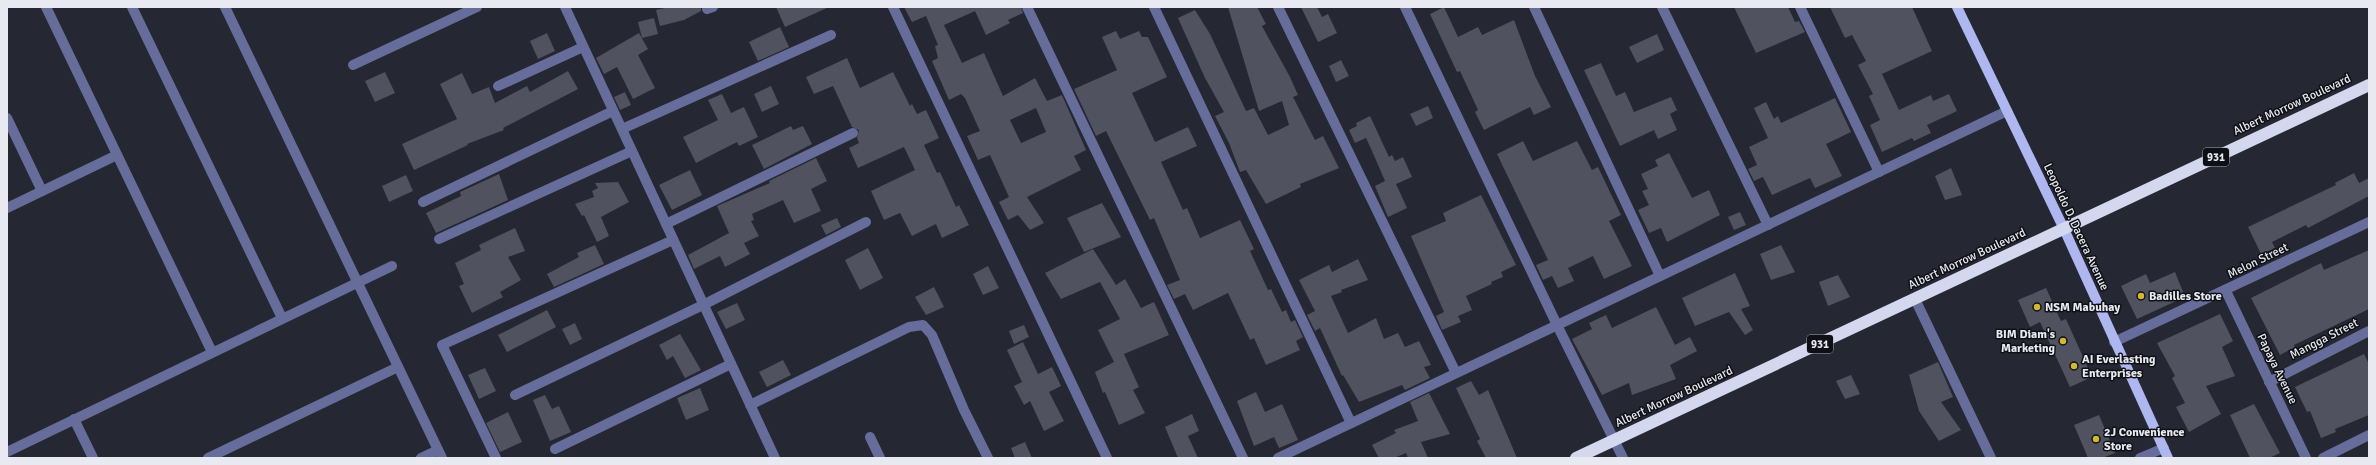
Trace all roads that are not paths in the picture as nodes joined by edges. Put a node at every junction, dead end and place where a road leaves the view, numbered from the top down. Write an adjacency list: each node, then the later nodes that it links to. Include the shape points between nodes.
1 (46, 7): 26 (street)
2 (132, 7): 44 (street)
3 (225, 7): 40 (street)
4 (477, 7): 17 (street)
5 (564, 7): 16 (street)
6 (893, 7): 71 (street)
7 (1027, 7): 72 (street)
8 (1154, 7): 56 (street)
9 (1278, 7): 51 (street)
10 (1405, 7): 45 (street)
11 (1534, 7): 39 (street)
12 (1662, 7): 34 (street)
13 (1800, 7): 27 (street)
14 (1957, 7): 21 (main road, Leopoldo D. Dacera Avenue)
15 (831, 35): 23 (street)
16 (583, 47): 19 (street); 20 (street)
17 (353, 66)
18 (2369, 85): 35 (highway, Albert Morrow Boulevard / 931)
19 (498, 86)
20 (613, 111): 23 (street); 29 (street)
21 (2007, 111): 27 (street); 35 (main road, Leopoldo D. Dacera Avenue)
22 (7, 118): 28 (street)
23 (622, 129): 25 (street)
24 (853, 133): 33 (street)
25 (632, 151): 33 (street); 36 (street)
26 (117, 155): 28 (street); 48 (street)
27 (1879, 172): 34 (street)
28 (42, 191): 30 (street)
29 (423, 202)
30 (7, 208)
31 (866, 222): 43 (street)
32 (2369, 222): 41 (street, Melon Street)
33 (666, 224): 37 (street)
34 (1768, 225): 39 (street)
35 (2064, 229): 42 (highway, Albert Morrow Boulevard / 931); 47 (main road, Leopoldo D. Dacera Avenue)
36 (439, 239)
37 (673, 240): 43 (street); 67 (street, via 442,345)
38 (392, 266): 40 (street)
39 (1660, 276): 45 (street)
40 (357, 282): 44 (street); 50 (street)
41 (2226, 291): 47 (street, Melon Street); 52 (street, Papaya Avenue)
42 (1915, 299): 59 (highway, Albert Morrow Boulevard / 931); 76 (street)
43 (703, 305): 49 (street); 53 (street)
44 (282, 318): 48 (street)
45 (1556, 325): 51 (street); 59 (street)
46 (2369, 331): 52 (street, Mangga Street)
47 (2114, 342): 60 (main road, Leopoldo D. Dacera Avenue)
48 (212, 352): 55 (street)
49 (731, 364): 54 (street); 61 (street)
50 (398, 367): 63 (street); 65 (street)
51 (1456, 373): 56 (street)
52 (2269, 382): 79 (street, Papaya Avenue)
53 (515, 395)
54 (750, 405): 68 (street); 70 (street, via 910,327 922,325 932,335)
55 (74, 419): 62 (street); 64 (street)
56 (1351, 423): 73 (street)
57 (2369, 435): 80 (street)
58 (870, 437): 69 (street)
59 (1614, 441): 74 (highway, Albert Morrow Boulevard / 931); 75 (street)
60 (2164, 448): 77 (street); 78 (main road, Leopoldo D. Dacera Avenue)
61 (554, 449)
62 (7, 452)
63 (440, 454): 66 (street)
64 (93, 458)
65 (208, 458)
66 (421, 458)
67 (496, 458)
68 (774, 458)
69 (880, 458)
70 (988, 458)
71 (1107, 458)
72 (1243, 458)
73 (1278, 458)
74 (1576, 458)
75 (1623, 458)
76 (1991, 458)
77 (2140, 458)
78 (2168, 458)
79 (2306, 458)
80 (2322, 458)

